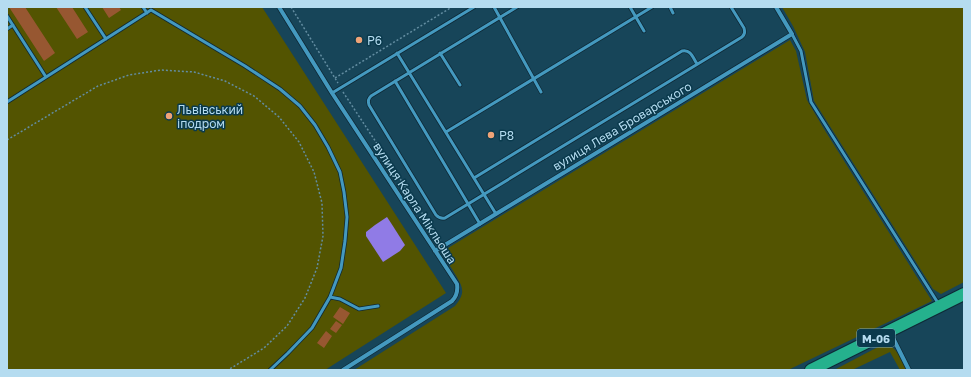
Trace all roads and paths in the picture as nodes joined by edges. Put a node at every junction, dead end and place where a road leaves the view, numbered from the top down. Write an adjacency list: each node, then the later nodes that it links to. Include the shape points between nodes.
1 (85, 7): 23 (lane)
2 (144, 7): 14 (lane)
3 (279, 7): 35 (street, вулиця Карла Мікльоша)
4 (291, 7): 29 (path)
5 (452, 7): 29 (path)
6 (474, 7): 24 (lane)
7 (494, 7): 18 (lane)
8 (517, 7): 18 (lane)
9 (630, 7): 17 (lane)
10 (652, 7): 17 (lane)
11 (670, 7): 15 (lane)
12 (731, 7): 26 (lane, via 744,28 744,34)
13 (776, 7): 22 (street)
14 (147, 13): 23 (lane); 47 (lane, via 151,10 280,89 300,106 315,125 340,172 347,217 341,268)
15 (674, 13)
16 (7, 16): 19 (lane)
17 (636, 17): 21 (lane); 30 (lane)
18 (500, 18): 25 (lane); 30 (lane)
19 (13, 25): 20 (lane); 28 (lane)
20 (7, 29)
21 (644, 31)
22 (792, 34): 42 (street, вулиця Лева Броварського); 49 (lane, via 800,51 811,102)
23 (106, 39): 28 (lane)
24 (397, 53): 27 (lane); 33 (lane)
25 (440, 53): 27 (lane); 32 (lane)
26 (697, 64): 39 (lane, via 691,53 682,51); 40 (lane)
27 (409, 72): 31 (lane); 37 (lane)
28 (46, 77): 36 (lane)
29 (335, 78): 33 (path)
30 (534, 79): 34 (lane); 37 (lane)
31 (395, 81): 41 (lane); 41 (lane, via 368,98 369,105 438,218 445,218)
32 (460, 85)
33 (340, 87): 35 (lane); 44 (path)
34 (541, 92)
35 (332, 93): 45 (street, вулиця Карла Мікльоша)
36 (7, 102)
37 (446, 132): 39 (lane)
38 (7, 140): 51 (path, via 98,86 129,75 161,70 194,72 225,81 254,96 279,117 299,142 314,172 322,203 323,236 318,268 305,298 287,326 264,348)
39 (474, 178): 40 (lane)
40 (484, 194): 41 (lane); 42 (lane)
41 (468, 203): 43 (lane)
42 (496, 214): 43 (street, вулиця Лева Броварського)
43 (480, 224): 44 (street, вулиця Лева Броварського)
44 (443, 246): 45 (street, вулиця Лева Броварського)
45 (435, 251): 53 (street, вулиця Карла Мікльоша, via 457,284 456,297)
46 (964, 294): 49 (highway, М-06)
47 (330, 297): 48 (lane, via 359,309); 52 (lane, via 312,328)
48 (378, 306)
49 (940, 306): 50 (highway, М-06)
50 (890, 332): 54 (highway, М-06); 55 (street)
51 (228, 370)
52 (270, 370)
53 (343, 370)
54 (811, 370)
55 (909, 370)

